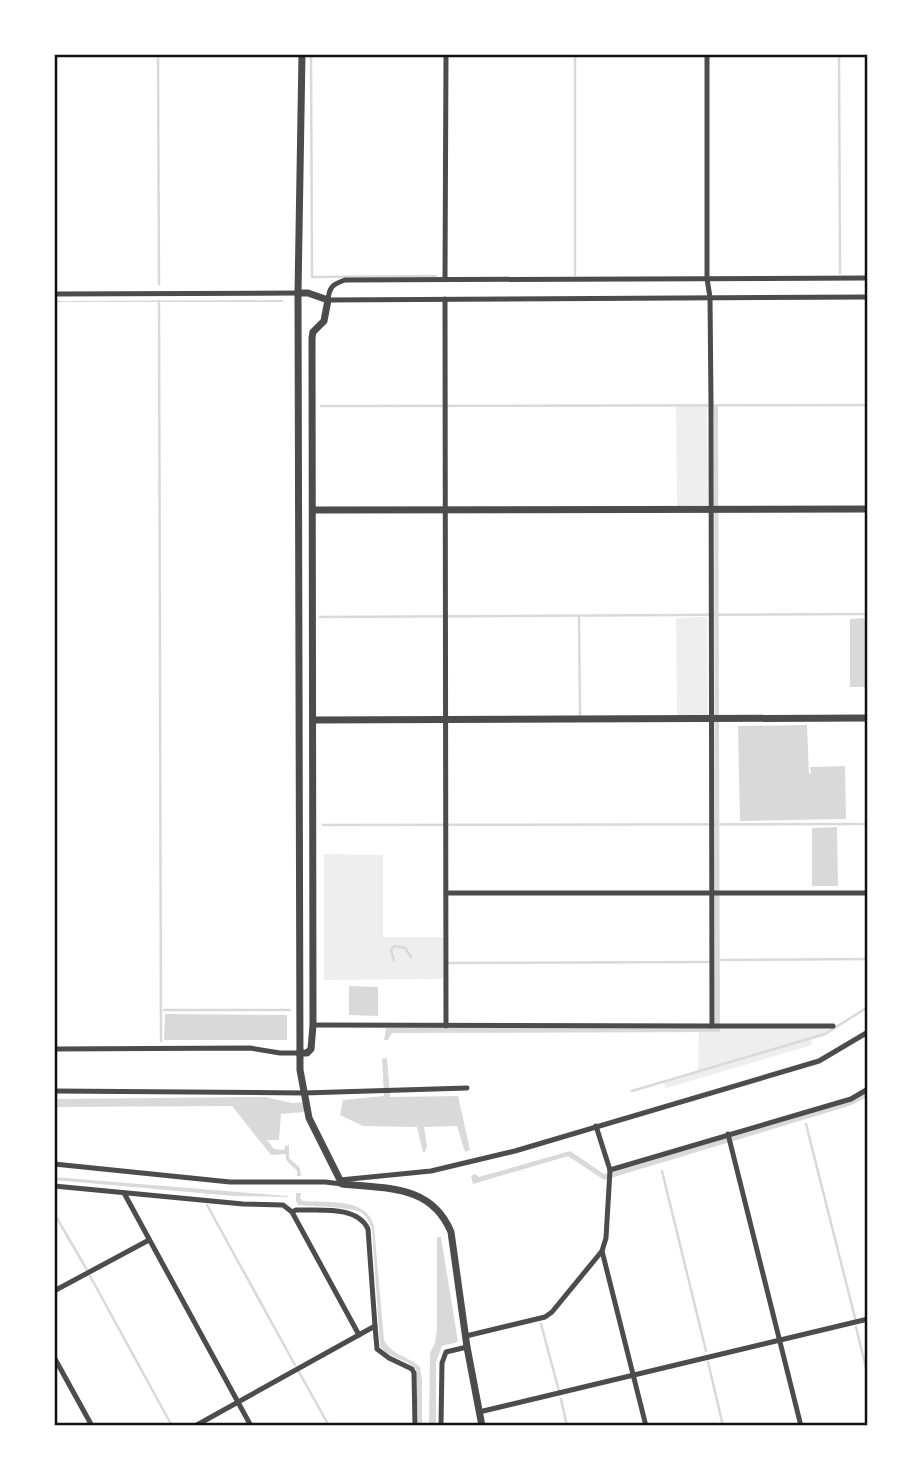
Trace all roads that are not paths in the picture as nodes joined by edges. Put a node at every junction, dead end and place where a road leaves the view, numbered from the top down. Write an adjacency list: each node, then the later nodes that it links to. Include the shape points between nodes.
1 (302, 54): 7 (street)
2 (446, 54): 5 (street)
3 (707, 54): 6 (street)
4 (868, 278): 6 (street)
5 (445, 279): 6 (street); 12 (street, via 345,280 329,289)
6 (707, 279): 9 (street)
7 (298, 293): 8 (street); 12 (street); 30 (street)
8 (54, 294)
9 (710, 297): 10 (street); 11 (street); 15 (street)
10 (868, 297)
11 (445, 299): 12 (street); 16 (street)
12 (328, 300): 14 (street, via 324,321 312,338)
13 (868, 509): 15 (street)
14 (313, 510): 16 (street); 18 (street)
15 (714, 510): 16 (street); 20 (street)
16 (445, 511): 19 (street)
17 (868, 718): 20 (street)
18 (313, 720): 19 (street); 24 (street)
19 (445, 720): 20 (street); 21 (street)
20 (715, 720): 22 (street, via 712,825)
21 (446, 893): 22 (street); 25 (street)
22 (716, 893): 23 (street); 26 (street)
23 (868, 893)
24 (313, 1025): 25 (street); 30 (street, via 311,1049)
25 (446, 1026): 26 (street)
26 (713, 1026): 27 (street)
27 (833, 1026)
28 (868, 1032): 35 (street, via 819,1061)
29 (54, 1049): 30 (street)
30 (299, 1052): 34 (street)
31 (467, 1088): 34 (street)
32 (868, 1088): 36 (street, via 850,1100)
33 (54, 1091): 34 (street)
34 (305, 1096): 39 (street, via 309,1118)
35 (596, 1126): 38 (street); 39 (street, via 466,1164)
36 (729, 1138): 38 (street); 50 (street)
37 (54, 1164): 39 (street, via 230,1182)
38 (610, 1171): 44 (street)
39 (341, 1182): 49 (street, via 411,1192 426,1199 445,1218)
40 (54, 1186): 41 (street)
41 (124, 1193): 42 (street, via 284,1205); 43 (street)
42 (292, 1212): 47 (street, via 351,1213 364,1221); 48 (street)
43 (149, 1240): 45 (street); 54 (street)
44 (602, 1251): 49 (street, via 545,1317); 53 (street)
45 (54, 1291)
46 (868, 1319): 50 (street)
47 (375, 1326): 48 (street); 59 (street, via 377,1349 414,1373)
48 (359, 1335): 54 (street)
49 (466, 1336): 51 (street)
50 (781, 1341): 53 (street); 63 (street)
51 (467, 1347): 55 (street); 60 (street, via 446,1352 442,1363)
52 (54, 1357): 56 (street)
53 (634, 1377): 55 (street); 62 (street)
54 (238, 1402): 57 (street); 58 (street)
55 (478, 1412): 61 (street)
56 (92, 1426)
57 (195, 1426)
58 (251, 1426)
59 (415, 1426)
60 (441, 1426)
61 (482, 1426)
62 (646, 1426)
63 (802, 1426)

